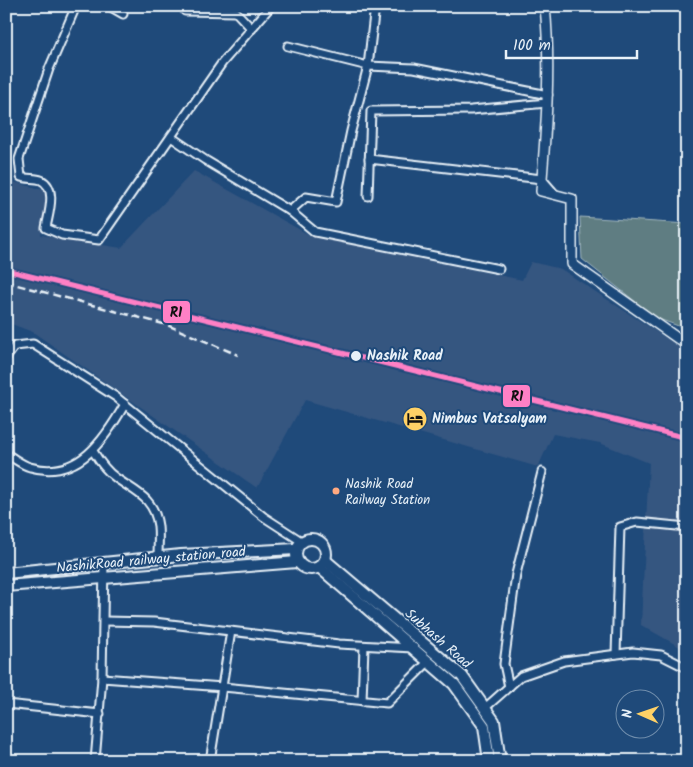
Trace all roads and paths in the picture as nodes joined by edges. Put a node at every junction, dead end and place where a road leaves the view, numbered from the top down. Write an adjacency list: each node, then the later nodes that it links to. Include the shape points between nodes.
1 (76, 6): 13 (street, via 49,68 19,160 21,177 40,179 47,184 50,202 46,228 62,235 99,240)
2 (109, 6): 8 (street)
3 (272, 6): 9 (street)
4 (375, 6): 11 (street)
5 (545, 6): 12 (street)
6 (221, 9): 7 (street); 9 (street, via 236,12)
7 (189, 10)
8 (123, 14)
9 (252, 29): 13 (street, via 222,63)
10 (288, 46): 11 (street)
11 (368, 66): 12 (street, via 414,68); 17 (street, via 350,131 336,202 306,197)
12 (547, 99): 14 (street, via 471,110 371,111); 15 (street)
13 (171, 137): 17 (street)
14 (370, 158): 15 (street); 16 (street)
15 (542, 179): 19 (street, via 541,191 572,199 572,264)
16 (368, 196)
17 (290, 211): 18 (street, via 315,232)
18 (499, 269)
19 (687, 345)
20 (6, 358): 21 (street, via 16,346 32,344)
21 (126, 404): 22 (street); 26 (street)
22 (93, 451): 23 (street, via 68,466 45,469 30,467); 27 (street, via 116,478 148,500 158,525)
23 (6, 454)
24 (542, 472): 43 (street, via 516,574 504,664)
25 (687, 527): 38 (street, via 637,522 620,527)
26 (298, 545): 27 (main road); 28 (main road); 30 (main road, via 310,538 319,541 325,548)
27 (158, 557): 29 (main road)
28 (297, 562): 30 (main road, via 310,569); 32 (main road, NashikRoad railway station road)
29 (104, 563): 31 (main road); 32 (street)
30 (322, 563): 37 (main road, Subhash Road); 46 (main road, Subhash Road, via 462,676)
31 (6, 573)
32 (103, 579): 33 (main road, NashikRoad railway station road); 34 (street)
33 (6, 586)
34 (104, 621): 35 (street, via 154,622); 41 (street)
35 (231, 631): 36 (street); 42 (street)
36 (364, 646): 37 (street); 44 (street)
37 (413, 648): 39 (main road, Subhash Road)
38 (616, 654): 40 (street, via 661,655); 43 (street, via 564,661 521,676)
39 (428, 662): 44 (street, via 387,703); 50 (main road, Subhash Road, via 454,684 484,726)
40 (687, 668)
41 (102, 678): 42 (street); 47 (street)
42 (222, 687): 44 (street); 49 (street)
43 (509, 687): 46 (street)
44 (362, 701)
45 (6, 704): 47 (street)
46 (485, 708): 51 (main road, Subhash Road, via 494,721)
47 (100, 714): 48 (street)
48 (95, 761)
49 (210, 761)
50 (489, 761)
51 (500, 761)

